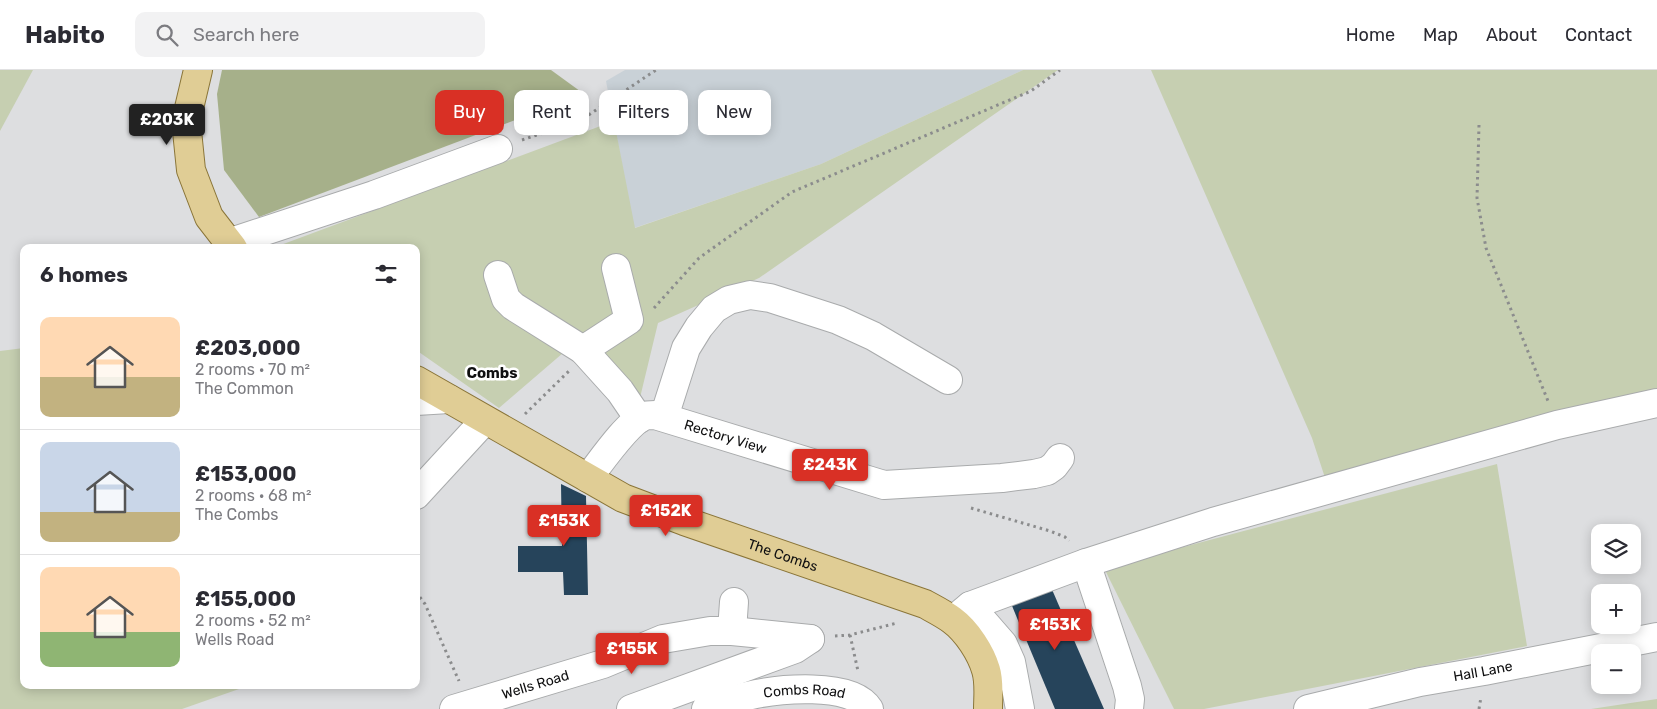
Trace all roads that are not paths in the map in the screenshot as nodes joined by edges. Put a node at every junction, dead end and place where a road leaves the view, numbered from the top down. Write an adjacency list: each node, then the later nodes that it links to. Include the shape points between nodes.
1 (198, 70): 3 (main road, via 186,120 191,170 209,217)
2 (498, 148): 4 (street)
3 (229, 244)
4 (233, 244)
5 (616, 268): 7 (street, via 629,320)
6 (498, 274): 7 (street, via 506,299 513,306)
7 (590, 359): 13 (street, via 620,391)
8 (948, 380): 13 (street, via 873,336 838,320 770,298 750,295 729,300 714,309 699,327)
9 (420, 382): 10 (main road, The Combs)
10 (449, 399): 11 (street); 14 (main road, The Combs)
11 (420, 401)
12 (1657, 403): 18 (street, via 1558,425 1213,522)
13 (652, 418): 15 (street, Rectory View, via 884,485 1034,474 1047,471); 16 (street, via 625,433)
14 (496, 426): 16 (main road, The Combs); 17 (street)
15 (1060, 458)
16 (588, 478): 20 (main road, The Combs, via 623,498 684,521 926,604)
17 (420, 492)
18 (1086, 563): 20 (street); 29 (street, via 1127,686)
19 (734, 602): 21 (street)
20 (962, 613): 27 (main road, The Combs, via 965,632 986,671); 28 (street, via 1002,644 1012,662)
21 (732, 631): 23 (street, Wells Road, via 710,631 664,639 603,664); 24 (street, Wells Road, via 810,639 795,649)
22 (1657, 636): 30 (street, Hall Lane, via 1420,682)
23 (462, 706)
24 (631, 709)
25 (706, 709): 26 (street, Combs Road, via 748,696 790,690 845,693 865,702)
26 (869, 709)
27 (988, 709)
28 (1020, 709)
29 (1129, 709)
30 (1308, 709)

